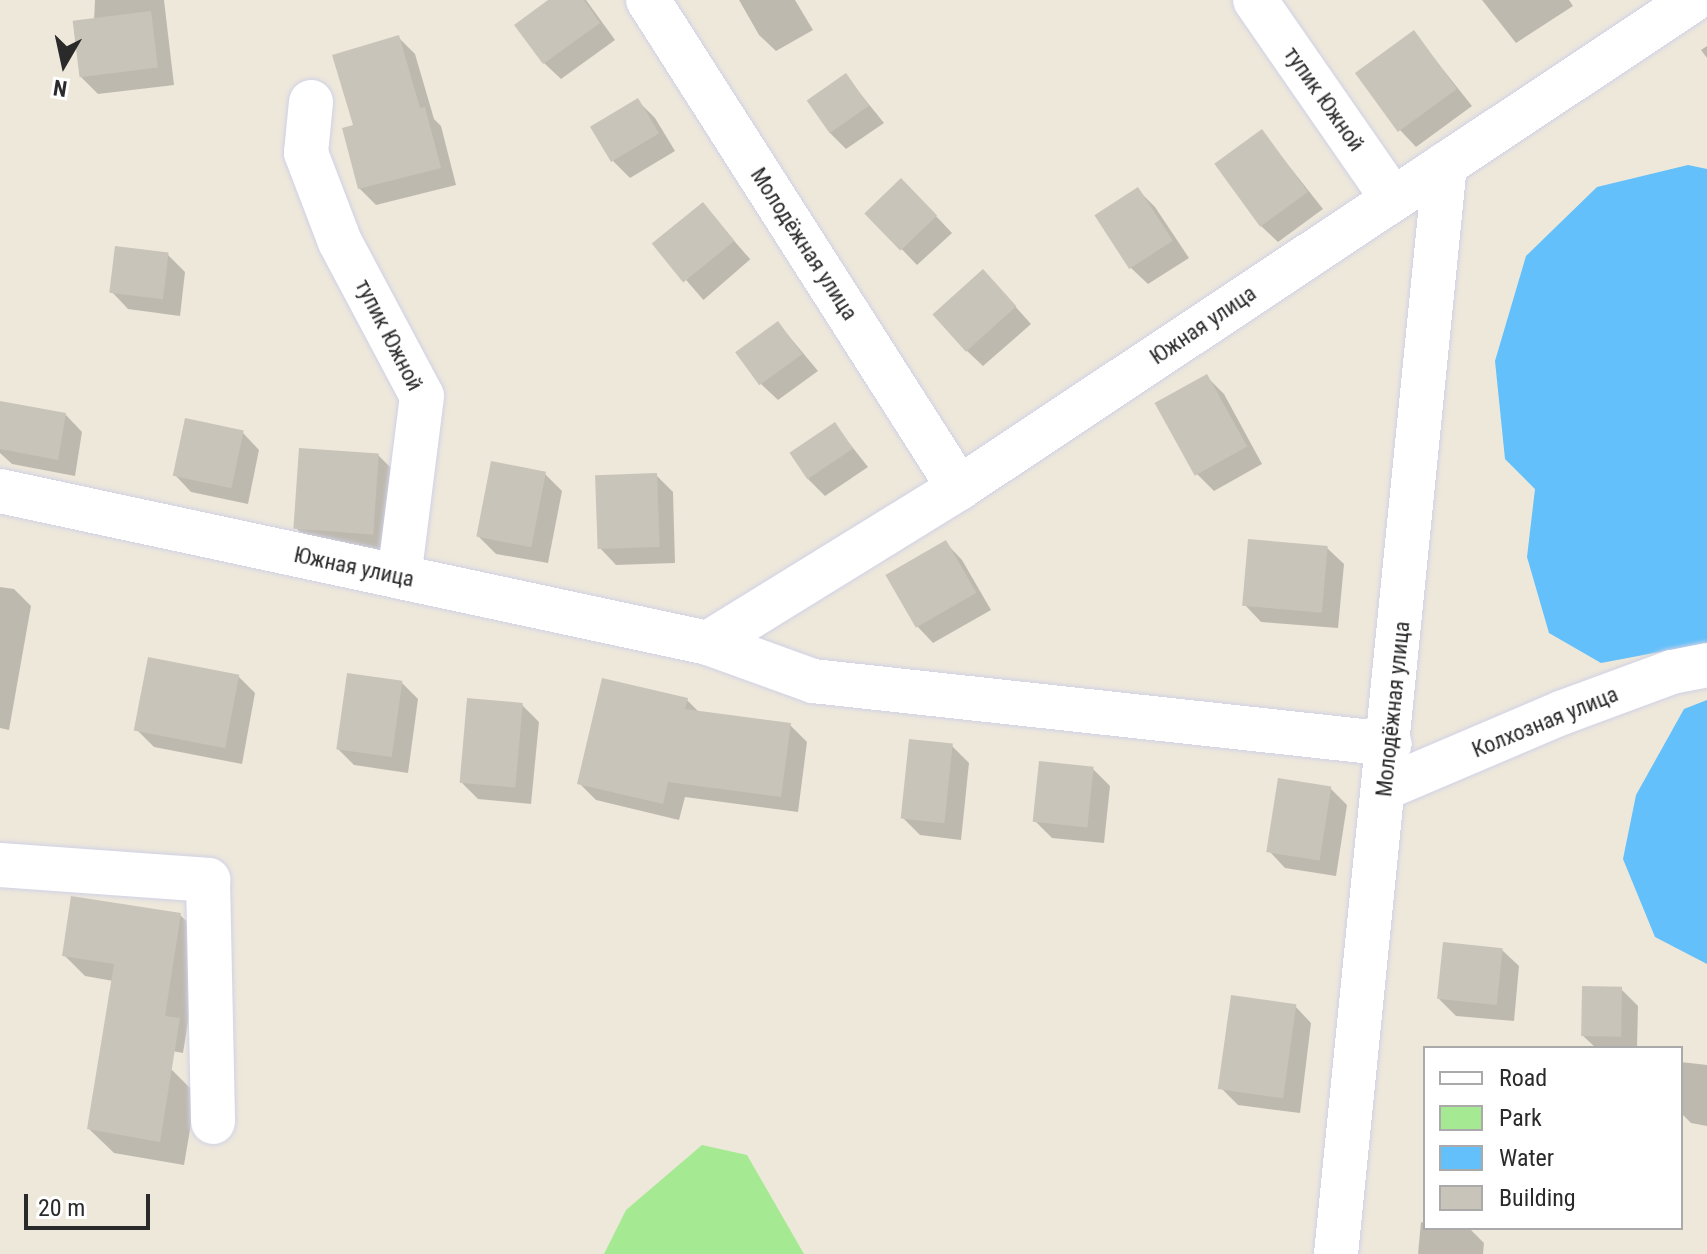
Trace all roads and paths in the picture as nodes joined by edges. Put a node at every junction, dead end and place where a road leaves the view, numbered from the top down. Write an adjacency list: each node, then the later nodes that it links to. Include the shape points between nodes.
1 (648, 0): 7 (street, Молодёжная улица)
2 (1255, 0): 6 (street, тупик Южной)
3 (1693, 0): 5 (street, Южная улица)
4 (311, 102): 9 (street, тупик Южной, via 306,153 340,242 422,396)
5 (1445, 164): 6 (street, Южная улица); 12 (street, Молодёжная улица)
6 (1393, 199): 7 (street, Южная улица)
7 (959, 488): 10 (street, Южная улица)
8 (0, 491): 9 (street, Южная улица)
9 (399, 577): 10 (street, Южная улица)
10 (708, 643): 12 (street, Южная улица, via 813,681)
11 (1707, 665): 13 (street, Колхозная улица, via 1672,672 1561,713)
12 (1390, 744): 13 (street, Молодёжная улица)
13 (1385, 788): 16 (street, Молодёжная улица)
14 (0, 865): 15 (street, via 208,880)
15 (213, 1122)
16 (1336, 1254)

